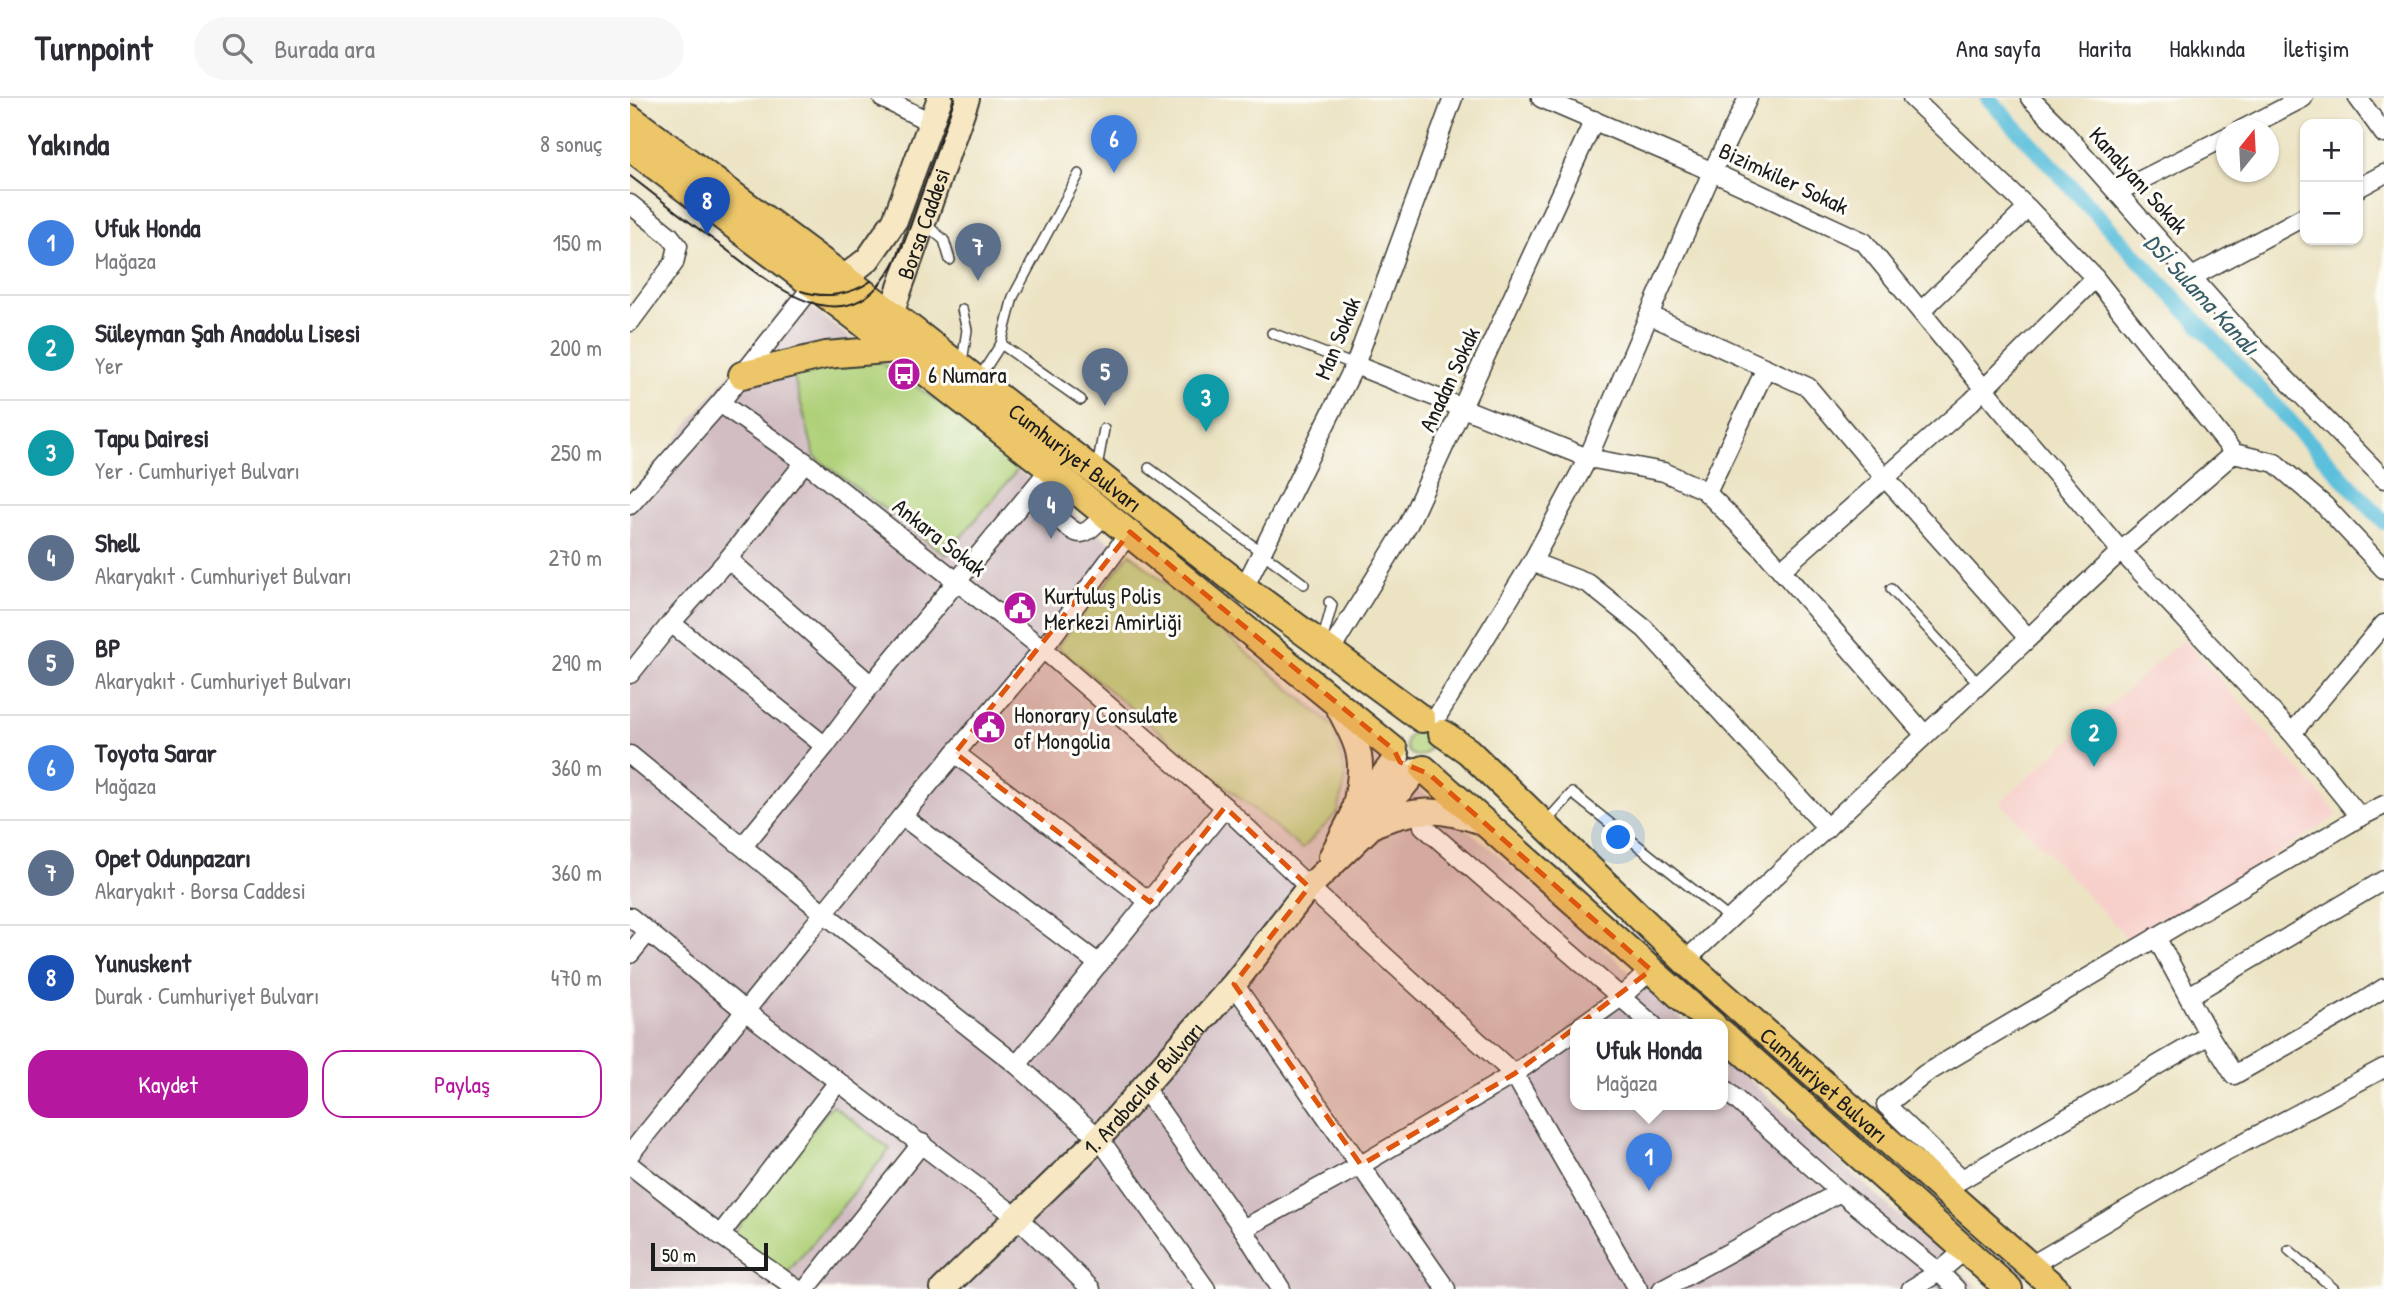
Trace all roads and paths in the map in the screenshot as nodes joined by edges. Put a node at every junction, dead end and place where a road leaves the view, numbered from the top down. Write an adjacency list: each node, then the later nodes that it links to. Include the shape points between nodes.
1 (882, 98): 14 (street)
2 (940, 98): 14 (main road, Borsa Caddesi)
3 (967, 98): 26 (main road, Borsa Caddesi)
4 (1453, 98): 41 (street, Man Sokak)
5 (1541, 98): 13 (street, Bizimkiler Sokak)
6 (1748, 98): 18 (street)
7 (1912, 98): 24 (street)
8 (2030, 98): 22 (street, Kanalyanı Sokak)
9 (2303, 98): 12 (street)
10 (2358, 98): 15 (street)
11 (630, 118): 29 (main road, Cumhuriyet Bulvarı)
12 (2262, 119)
13 (1594, 120): 18 (street, Bizimkiler Sokak); 48 (street, Anadan Sokak)
14 (932, 123): 29 (main road, Borsa Caddesi, via 895,220 868,259)
15 (2384, 134)
16 (2216, 142): 22 (street)
17 (630, 147): 31 (main road, Cumhuriyet Bulvarı)
18 (1712, 172): 33 (street, Bizimkiler Sokak, via 1864,242); 35 (street)
19 (1079, 174): 39 (lane, via 1013,297)
20 (2384, 174): 21 (street)
21 (2363, 185)
22 (2117, 192): 28 (street, Kanalyanı Sokak)
23 (630, 205): 37 (street, via 678,246 674,263)
24 (2028, 208): 30 (street); 33 (street)
25 (2300, 219): 28 (street)
26 (924, 222): 27 (lane, via 944,240); 34 (main road, Borsa Caddesi)
27 (950, 260)
28 (2192, 277): 57 (street, Kanalyanı Sokak)
29 (844, 278): 31 (street); 34 (main road, Cumhuriyet Bulvarı)
30 (2095, 278): 45 (street); 50 (street)
31 (812, 286): 36 (main road, Cumhuriyet Bulvarı); 44 (street)
32 (962, 309): 43 (lane)
33 (1921, 311): 45 (street, Bizimkiler Sokak)
34 (891, 313): 36 (main road); 43 (main road, Cumhuriyet Bulvarı)
35 (1649, 315): 42 (street); 51 (street)
36 (854, 316): 40 (main road, Cumhuriyet Bulvarı)
37 (630, 322)
38 (1272, 333): 41 (lane)
39 (1001, 344): 43 (lane); 46 (lane)
40 (897, 349): 44 (main road, via 826,355); 55 (main road, Cumhuriyet Bulvarı)
41 (1355, 365): 48 (street); 62 (street, Man Sokak)
42 (1766, 368): 56 (street, via 1808,387); 58 (street)
43 (969, 374): 54 (main road, Cumhuriyet Bulvarı)
44 (742, 375): 47 (street)
45 (1984, 389): 56 (street); 61 (street, Bizimkiler Sokak)
46 (1081, 400)
47 (720, 403): 52 (street, Ankara Sokak); 59 (street)
48 (1463, 408): 51 (street); 75 (street, Anadan Sokak, via 1409,523)
49 (1104, 429): 54 (lane)
50 (2234, 453): 61 (street); 65 (street, via 2275,463 2325,505)
51 (1588, 458): 58 (street, via 1664,472); 64 (street)
52 (805, 461): 63 (street); 67 (street, Ankara Sokak)
53 (1149, 468): 62 (lane)
54 (1096, 472): 69 (main road, Cumhuriyet Bulvarı)
55 (1060, 477): 60 (main road, Cumhuriyet Bulvarı); 67 (street)
56 (1885, 478): 66 (street); 74 (street)
57 (2384, 479)
58 (1707, 493): 66 (street)
59 (633, 495)
60 (1130, 532): 76 (street); 80 (main road, Cumhuriyet Bulvarı)
61 (2121, 551): 74 (street); 82 (street, Bizimkiler Sokak)
62 (1262, 553): 68 (lane); 69 (street, Man Sokak)
63 (728, 559): 72 (street); 79 (street)
64 (1532, 562): 81 (street); 96 (street, via 1589,584 1645,629)
65 (2384, 569)
66 (1781, 570): 83 (street)
67 (957, 581): 76 (street, Ankara Sokak); 79 (street)
68 (1304, 584)
69 (1244, 588): 75 (main road, Cumhuriyet Bulvarı)
70 (1891, 589): 78 (lane)
71 (1329, 602): 75 (lane)
72 (671, 623): 77 (street); 84 (street)
73 (2384, 624): 82 (street)
74 (2028, 638): 78 (street)
75 (1326, 647): 81 (main road, Cumhuriyet Bulvarı)
76 (1042, 649): 85 (street); 89 (street, Ankara Sokak)
77 (630, 674)
78 (1979, 684): 83 (street)
79 (871, 685): 84 (street)
80 (1335, 701): 87 (main road, Cumhuriyet Bulvarı); 92 (main road, via 1357,744 1362,766)
81 (1432, 725): 87 (main road, via 1445,748 1442,756 1438,762); 87 (main road, via 1405,722 1399,729 1395,737); 94 (main road, Cumhuriyet Bulvarı, via 1468,751)
82 (2292, 733): 91 (street, Bizimkiler Sokak)
83 (1925, 735): 96 (street)
84 (825, 746): 97 (street)
85 (956, 753): 90 (street); 100 (street)
86 (630, 755): 97 (street)
87 (1408, 762): 92 (main road, 1. Arabacılar Bulvarı); 93 (main road, Cumhuriyet Bulvarı)
88 (2384, 806): 91 (street)
89 (1225, 807): 98 (street, Ankara Sokak); 100 (street)
90 (902, 816): 101 (street); 108 (street)
91 (2360, 817): 105 (street)
92 (1362, 820): 93 (main road, via 1441,811); 98 (main road, 1. Arabacılar Bulvarı)
93 (1482, 822): 109 (main road, Cumhuriyet Bulvarı)
94 (1543, 824): 103 (lane, via 1572,793); 107 (main road, Cumhuriyet Bulvarı)
95 (1423, 826): 113 (street)
96 (1827, 828): 103 (street)
97 (743, 846): 101 (street)
98 (1317, 878): 110 (main road, 1. Arabacılar Bulvarı); 123 (street, Ankara Sokak)
99 (2384, 880): 112 (street)
100 (1150, 902): 108 (street)
101 (825, 914): 114 (street); 121 (street)
102 (630, 917): 104 (street)
103 (1730, 919): 107 (street)
104 (648, 932): 106 (street); 114 (street)
105 (2156, 937): 112 (street); 132 (street, via 1925,1074 1886,1105)
106 (630, 954)
107 (1685, 961): 132 (main road, Cumhuriyet Bulvarı)
108 (1099, 964): 121 (street)
109 (1651, 970): 113 (street); 117 (main road, Cumhuriyet Bulvarı)
110 (1234, 984): 125 (main road, 1. Arabacılar Bulvarı); 131 (street)
111 (2384, 988): 119 (street, via 2234,1074)
112 (2189, 996): 119 (street)
113 (1622, 997): 115 (street); 116 (street)
114 (745, 1011): 124 (street); 129 (street)
115 (1591, 1019)
116 (1646, 1019)
117 (1706, 1019)
118 (1570, 1034): 123 (street)
119 (2209, 1035): 132 (street)
120 (1728, 1037): 138 (main road, Cumhuriyet Bulvarı)
121 (1017, 1065): 127 (street)
122 (2384, 1068): 140 (street, via 2207,1162)
123 (1514, 1074): 131 (street); 149 (street, Ankara Sokak)
124 (838, 1082): 128 (street); 137 (street)
125 (1144, 1088): 127 (main road, 1. Arabacılar Bulvarı); 135 (street)
126 (1728, 1091): 133 (street)
127 (1099, 1138): 134 (main road, 1. Arabacılar Bulvarı); 146 (street)
128 (922, 1143): 134 (street); 143 (street)
129 (630, 1154)
130 (630, 1165): 137 (street)
131 (1360, 1165): 135 (street); 148 (street)
132 (1953, 1185): 136 (main road, Cumhuriyet Bulvarı)
133 (1840, 1192): 141 (street); 150 (street)
134 (1017, 1217): 144 (main road, 1. Arabacılar Bulvarı); 145 (street)
135 (1243, 1228): 147 (street)
136 (1989, 1230): 138 (main road); 140 (main road, Cumhuriyet Bulvarı)
137 (720, 1235): 142 (street)
138 (1965, 1250): 141 (street); 153 (main road, Cumhuriyet Bulvarı)
139 (2289, 1250): 155 (lane)
140 (2030, 1266): 154 (main road, Cumhuriyet Bulvarı)
141 (1939, 1272): 151 (street); 152 (street)
142 (797, 1289)
143 (806, 1289)
144 (943, 1289)
145 (1091, 1289)
146 (1206, 1289)
147 (1281, 1289)
148 (1446, 1289)
149 (1638, 1289)
150 (1662, 1289)
151 (1911, 1289)
152 (1956, 1289)
153 (2009, 1289)
154 (2056, 1289)
155 (2334, 1289)

